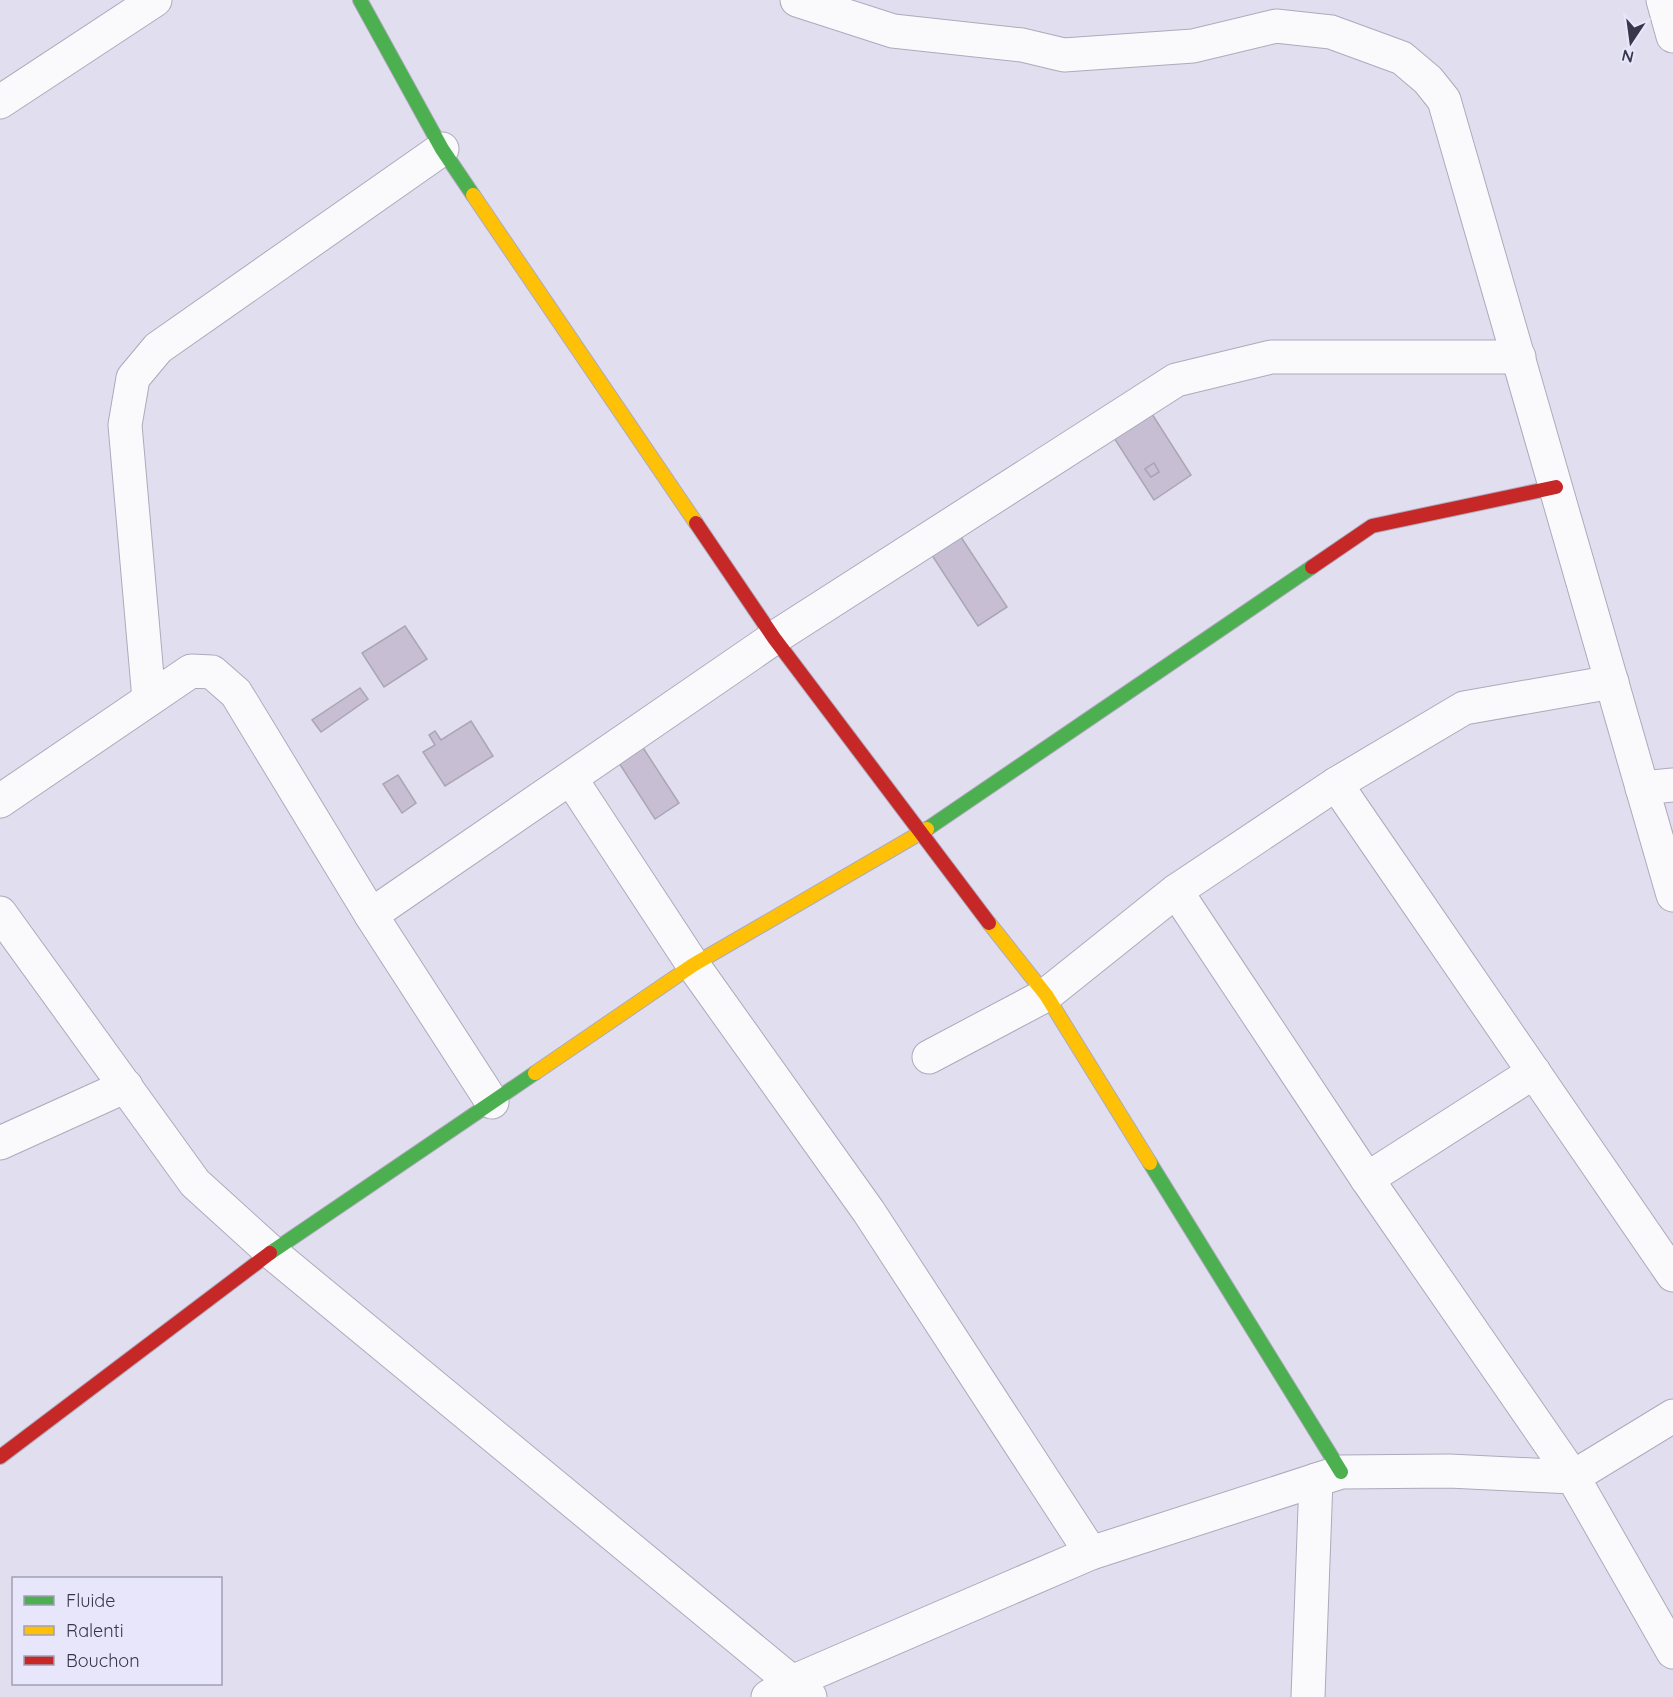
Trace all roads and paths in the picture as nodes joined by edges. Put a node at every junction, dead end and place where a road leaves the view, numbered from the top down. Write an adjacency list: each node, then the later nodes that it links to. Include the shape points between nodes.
1 (360, 0): 7 (street)
2 (797, 0): 8 (street, via 893,31 1022,45 1064,55 1193,46 1276,26 1331,32 1402,58 1444,100)
3 (1663, 0): 5 (street)
4 (145, 3): 6 (street)
5 (1673, 36)
6 (0, 102)
7 (442, 149): 10 (street); 12 (street, via 158,348 133,378 125,425)
8 (1519, 357): 9 (street); 10 (street, via 1271,357 1176,380)
9 (1556, 487): 11 (street); 17 (street, via 1372,526)
10 (774, 638): 13 (street); 17 (street)
11 (1612, 682): 14 (street, via 1464,708); 15 (street)
12 (150, 699): 16 (street); 21 (street, via 191,671 212,672 236,693)
13 (571, 779): 21 (street); 22 (street)
14 (1336, 784): 18 (street); 25 (street)
15 (1658, 786): 19 (street)
16 (0, 801)
17 (920, 834): 22 (street); 23 (street)
18 (1176, 891): 23 (street); 29 (street)
19 (1673, 895)
20 (0, 913): 26 (street)
21 (371, 915): 27 (street)
22 (693, 965): 27 (street); 36 (street, via 869,1212)
23 (1046, 994): 24 (street); 34 (street)
24 (929, 1057)
25 (1534, 1072): 29 (street); 31 (street)
26 (126, 1086): 28 (street); 30 (street, via 195,1183)
27 (492, 1102): 30 (street)
28 (0, 1143)
29 (1368, 1179): 35 (street)
30 (271, 1252): 33 (street); 38 (street)
31 (1673, 1275)
32 (1673, 1416): 35 (street)
33 (0, 1457)
34 (1329, 1476): 35 (street, via 1449,1471); 36 (street); 39 (street)
35 (1573, 1477): 37 (street)
36 (1091, 1553): 38 (street)
37 (1673, 1652)
38 (790, 1692)
39 (1308, 1697)

